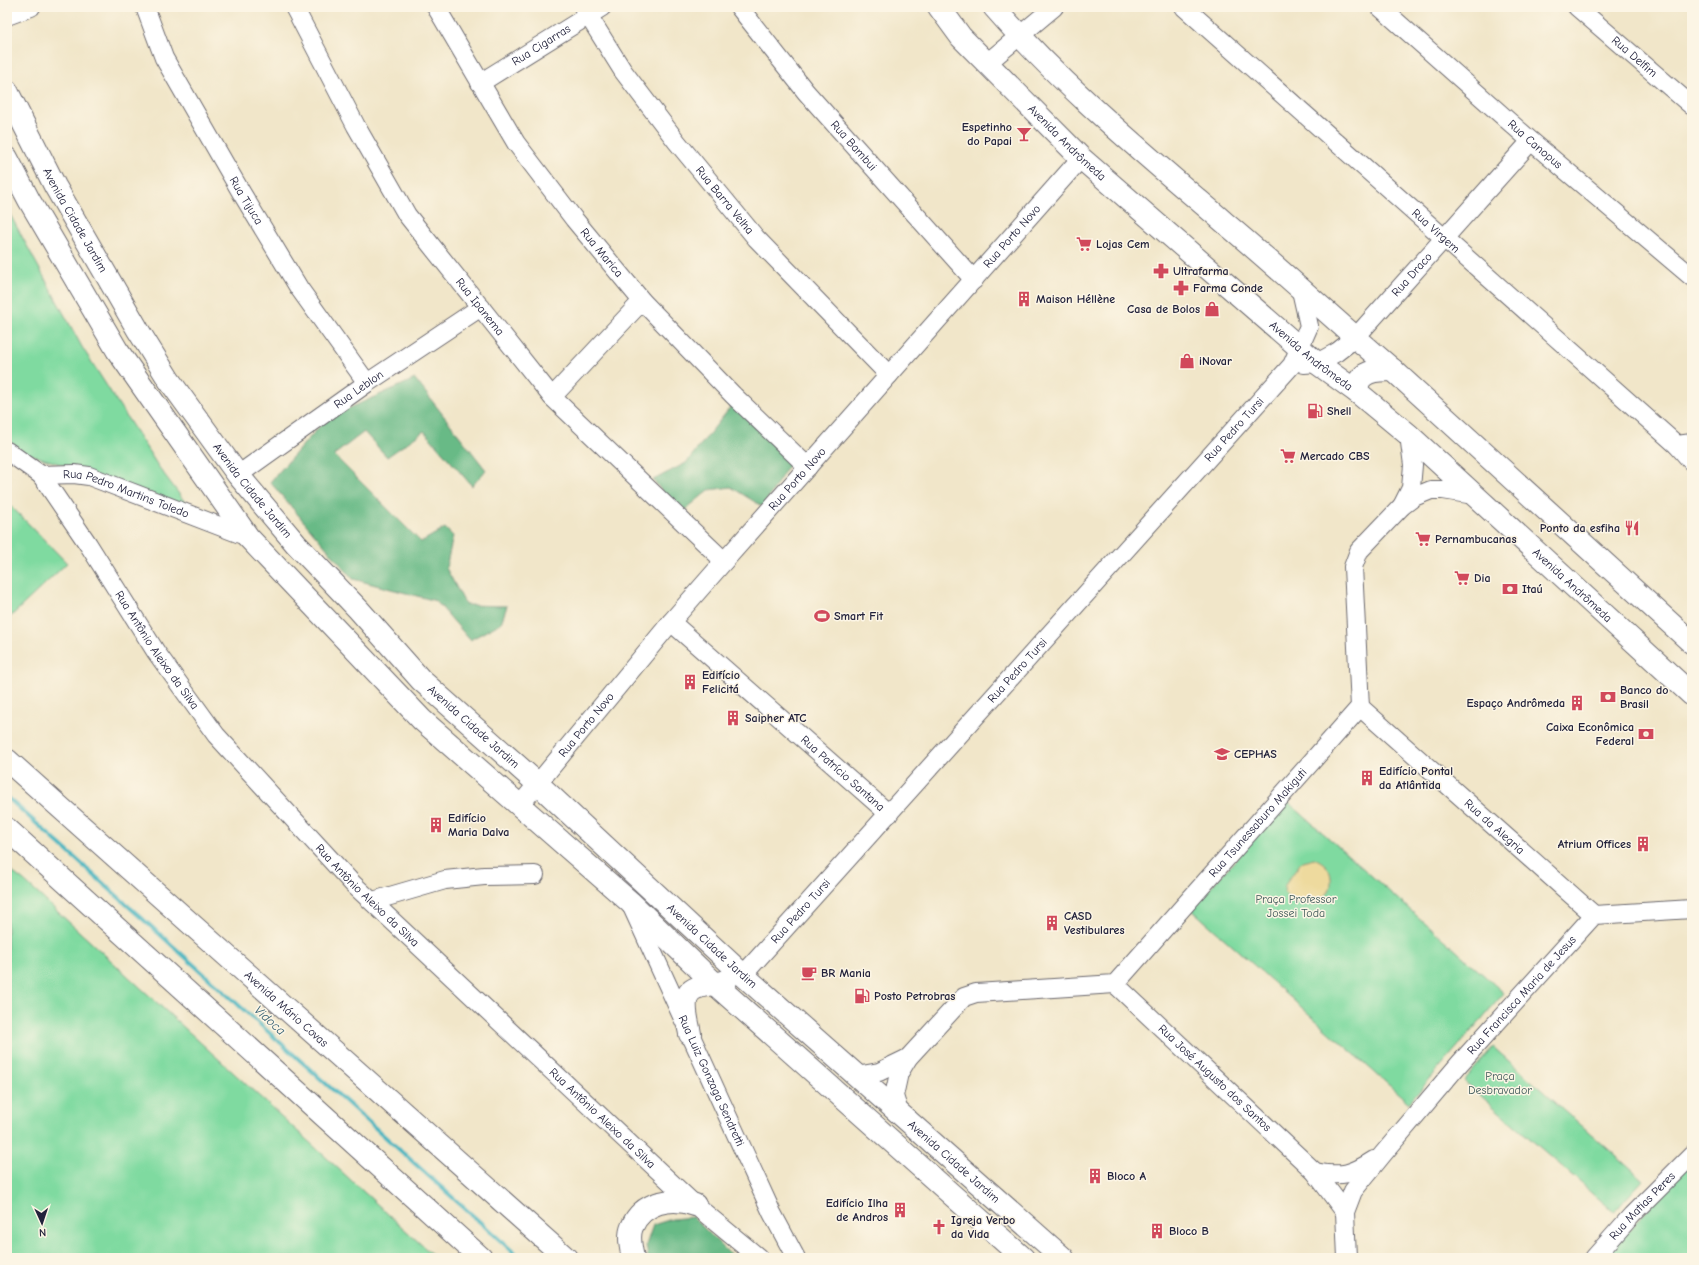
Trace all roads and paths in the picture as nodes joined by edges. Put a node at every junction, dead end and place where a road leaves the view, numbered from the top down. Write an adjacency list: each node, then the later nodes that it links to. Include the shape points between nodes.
1 (31, 7): 13 (street)
2 (145, 7): 33 (street, Rua Tijuca, via 164,58 245,199 299,288)
3 (294, 7): 27 (street, Rua Ipanema, via 356,126 407,215)
4 (436, 7): 16 (street, Rua Marica)
5 (739, 7): 24 (street, Rua Bambui, via 806,92)
6 (939, 7): 15 (main road, Avenida Andrômeda, via 961,37)
7 (994, 7): 14 (main road)
8 (1054, 7): 14 (street)
9 (1184, 7): 22 (street, Rua Virgem)
10 (1380, 7): 19 (street, Rua Canopus)
11 (1576, 7): 18 (street, Rua Delfim)
12 (591, 10): 16 (street, Rua Cigarras); 32 (street, Rua Barra Velha, via 623,71 677,142 756,238)
13 (7, 16)
14 (1019, 36): 15 (street); 25 (main road, via 1102,117)
15 (987, 63): 21 (main road, Avenida Andrômeda)
16 (480, 83): 26 (street, Rua Marica, via 516,143 574,219)
17 (7, 91): 42 (main road, Avenida Cidade Jardim, via 54,186 138,330 169,380)
18 (1692, 106)
19 (1532, 141): 22 (street, Rua Draco); 23 (street, Rua Canopus)
20 (7, 158): 45 (main road, Avenida Cidade Jardim, via 117,350)
21 (1081, 158): 24 (street, Rua Porto Novo); 29 (main road, Avenida Andrômeda)
22 (1443, 238): 28 (street, Rua Draco); 37 (street, Rua Virgem)
23 (1692, 277)
24 (974, 280): 32 (street, Rua Porto Novo)
25 (1300, 286): 28 (main road); 29 (street, Rua Pedro Tursi, via 1309,326)
26 (642, 301): 35 (street); 40 (street, Rua Marica, via 733,395)
27 (481, 307): 33 (street, Rua Leblon); 35 (street, Rua Ipanema)
28 (1355, 338): 30 (street, Rua Draco); 31 (main road)
29 (1296, 356): 30 (main road, Avenida Andrômeda); 56 (street, Rua Pedro Tursi)
30 (1317, 363): 34 (main road, Avenida Andrômeda)
31 (1393, 370): 34 (main road, via 1376,370 1365,375 1357,385); 48 (main road)
32 (889, 375): 40 (street, Rua Porto Novo)
33 (367, 383): 42 (street, Rua Leblon)
34 (1357, 392): 36 (main road, Avenida Andrômeda)
35 (552, 397): 46 (street, Rua Ipanema)
36 (1409, 435): 43 (main road, Avenida Andrômeda); 44 (street, via 1413,465 1411,488)
37 (1685, 444): 39 (street, Rua Virgem)
38 (7, 451): 41 (street)
39 (1692, 462)
40 (808, 467): 46 (street, Rua Porto Novo)
41 (41, 475): 45 (street, Rua Pedro Martins Toledo, via 89,476); 59 (street, Rua Antônio Aleixo da Silva, via 156,652 216,735 353,884)
42 (238, 475): 54 (main road, Avenida Cidade Jardim, via 296,544 421,680)
43 (1474, 495): 44 (street, via 1431,490 1414,497); 51 (main road, Avenida Andrômeda)
44 (1402, 506): 52 (street, via 1359,552 1353,567)
45 (248, 537): 55 (main road, Avenida Cidade Jardim, via 422,720)
46 (724, 561): 47 (street, Rua Porto Novo)
47 (672, 622): 54 (street, Rua Porto Novo); 56 (street, Rua Patrício Santana)
48 (1669, 622): 49 (main road); 50 (main road)
49 (1692, 625)
50 (1692, 643)
51 (1692, 695)
52 (1360, 707): 62 (street, Rua da Alegria); 64 (street, Rua Tsunessaburo Makiguti)
53 (7, 760): 76 (main road, Avenida Mário Covas)
54 (538, 784): 55 (street, Rua Porto Novo); 63 (main road, Avenida Cidade Jardim)
55 (520, 805): 60 (main road, Avenida Cidade Jardim)
56 (889, 814): 63 (street, Rua Pedro Tursi)
57 (7, 829): 75 (main road)
58 (535, 875): 59 (street, via 445,880)
59 (374, 901): 73 (street, Rua Antônio Aleixo da Silva)
60 (630, 902): 65 (main road, Avenida Cidade Jardim); 66 (street, Rua Luiz Gonzaga Sendretti)
61 (1692, 909): 62 (street)
62 (1594, 915): 70 (street, Rua Francisca Maria de Jesus, via 1460,1063)
63 (743, 975): 65 (main road); 68 (main road, Avenida Cidade Jardim)
64 (1115, 984): 67 (street, via 976,993 964,997); 72 (street, Rua José Augusto dos Santos)
65 (716, 985): 66 (main road, via 694,989 689,993 685,1006); 80 (main road, Avenida Cidade Jardim)
66 (690, 1034): 79 (street, Rua Luiz Gonzaga Sendretti, via 772,1213)
67 (908, 1058): 68 (street, via 879,1072); 69 (street, via 896,1083 894,1096)
68 (856, 1076): 69 (main road, Avenida Cidade Jardim)
69 (899, 1112): 81 (main road, Avenida Cidade Jardim)
70 (1383, 1154): 72 (street, via 1348,1174); 74 (street, Rua Francisca Maria de Jesus, via 1353,1191)
71 (1692, 1154): 83 (street, Rua Matias Peres)
72 (1315, 1172): 74 (street, Rua José Augusto dos Santos)
73 (695, 1205): 77 (main road, via 674,1200 659,1203 646,1210 631,1228); 78 (street, Rua Antônio Aleixo da Silva)
74 (1344, 1212): 82 (street, Rua Francisca Maria de Jesus)
75 (481, 1258)
76 (566, 1258)
77 (633, 1258)
78 (759, 1258)
79 (796, 1258)
80 (1023, 1258)
81 (1063, 1258)
82 (1347, 1258)
83 (1594, 1258)

